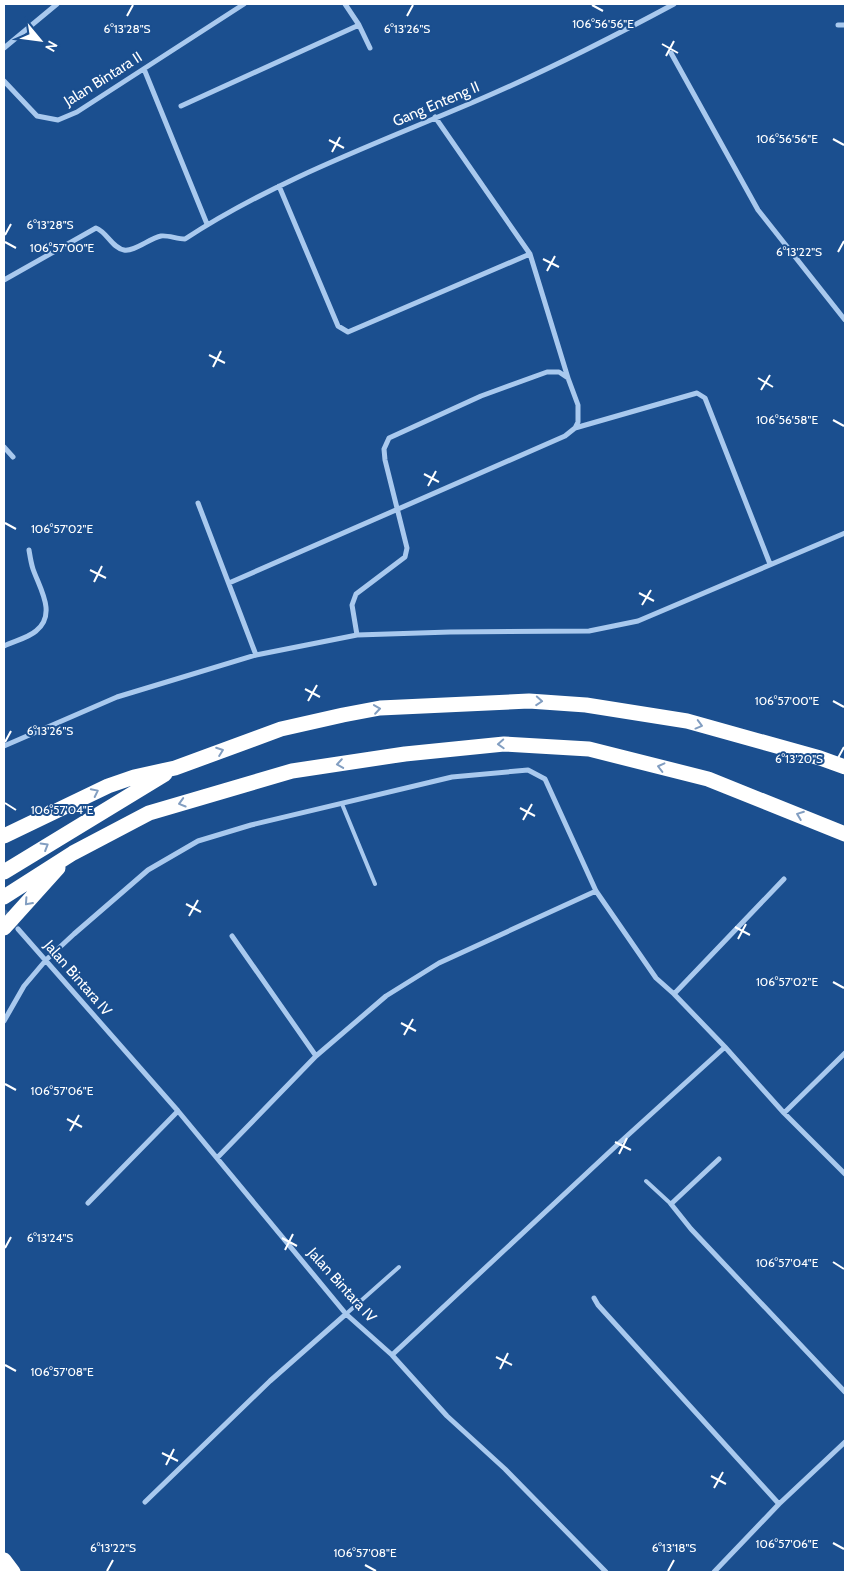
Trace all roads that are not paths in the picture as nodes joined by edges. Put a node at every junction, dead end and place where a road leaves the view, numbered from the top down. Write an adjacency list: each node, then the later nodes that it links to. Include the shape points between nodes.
1 (57, 4): 8 (street)
2 (244, 4): 11 (street, Jalan Bintara II)
3 (345, 4): 5 (street)
4 (674, 4): 14 (street, Gang Enteng II, via 571,57)
5 (359, 25): 9 (street); 13 (street)
6 (838, 25): 7 (street)
7 (845, 25)
8 (4, 48)
9 (370, 48)
10 (671, 54): 19 (street, via 758,210)
11 (144, 69): 12 (street, Jalan Bintara II, via 77,112 58,120 37,116); 16 (street)
12 (4, 81)
13 (181, 106)
14 (435, 117): 15 (street, Gang Enteng II); 17 (street)
15 (279, 186): 16 (street, Gang Enteng II); 17 (street, via 338,326 348,332)
16 (207, 224): 18 (street, Gang Enteng II, via 185,239 164,236 129,250 118,248 96,228)
17 (530, 254): 20 (street)
18 (4, 280)
19 (845, 320)
20 (568, 378): 21 (street, via 578,405); 25 (street, via 559,372 547,372 481,396 389,438 384,449 385,460)
21 (575, 428): 25 (street, via 564,436); 28 (street, via 697,393 702,395)
22 (4, 447): 23 (street)
23 (13, 457)
24 (198, 503): 29 (street)
25 (397, 508): 29 (street); 30 (street, via 407,548 405,557 356,594 352,605)
26 (845, 533): 28 (street)
27 (29, 550): 31 (street, via 47,604 46,616 34,633)
28 (770, 564): 30 (street, via 638,621 589,631)
29 (229, 583): 32 (street)
30 (357, 635): 32 (street)
31 (4, 646)
32 (256, 655): 33 (street, via 117,697)
33 (4, 746)
34 (845, 767): 35 (highway, one-way to 34, via 281,729 380,708 530,701 586,705 687,721)
35 (174, 768): 38 (highway, one-way to 35, via 108,786); 40 (highway, one-way to 35)
36 (342, 804): 42 (lane); 43 (street, via 452,777 528,770 545,778); 47 (street, via 198,841 148,870)
37 (845, 834): 39 (highway, one-way to 39, via 708,779 589,748 504,744 292,771 149,812)
38 (4, 836)
39 (73, 853): 44 (highway); 45 (highway, one-way to 45)
40 (4, 872)
41 (784, 879): 48 (street)
42 (375, 884)
43 (596, 891): 48 (street, via 656,978); 52 (street, via 439,963 386,996)
44 (4, 897)
45 (11, 928): 47 (street, Jalan Bintara IV)
46 (232, 936): 52 (street)
47 (46, 960): 49 (street, via 24,986); 53 (street, Jalan Bintara IV)
48 (674, 994): 50 (street)
49 (4, 1021)
50 (725, 1047): 54 (street); 64 (street)
51 (845, 1052): 54 (street)
52 (316, 1056): 55 (street)
53 (178, 1111): 55 (street, Jalan Bintara IV); 59 (street)
54 (784, 1113): 57 (street)
55 (217, 1158): 63 (street, Jalan Bintara IV)
56 (719, 1159): 60 (street)
57 (845, 1174)
58 (646, 1182): 60 (lane)
59 (88, 1203)
60 (671, 1204): 65 (street)
61 (399, 1267): 63 (lane)
62 (594, 1298): 68 (street)
63 (346, 1314): 64 (street, Jalan Bintara IV); 67 (street, via 270,1381)
64 (392, 1356): 70 (street, Jalan Bintara IV, via 447,1416 505,1469)
65 (845, 1392)
66 (845, 1442): 68 (street)
67 (145, 1502)
68 (779, 1504): 72 (street)
69 (4, 1560): 71 (highway)
70 (603, 1571)
71 (13, 1572)
72 (714, 1572)

